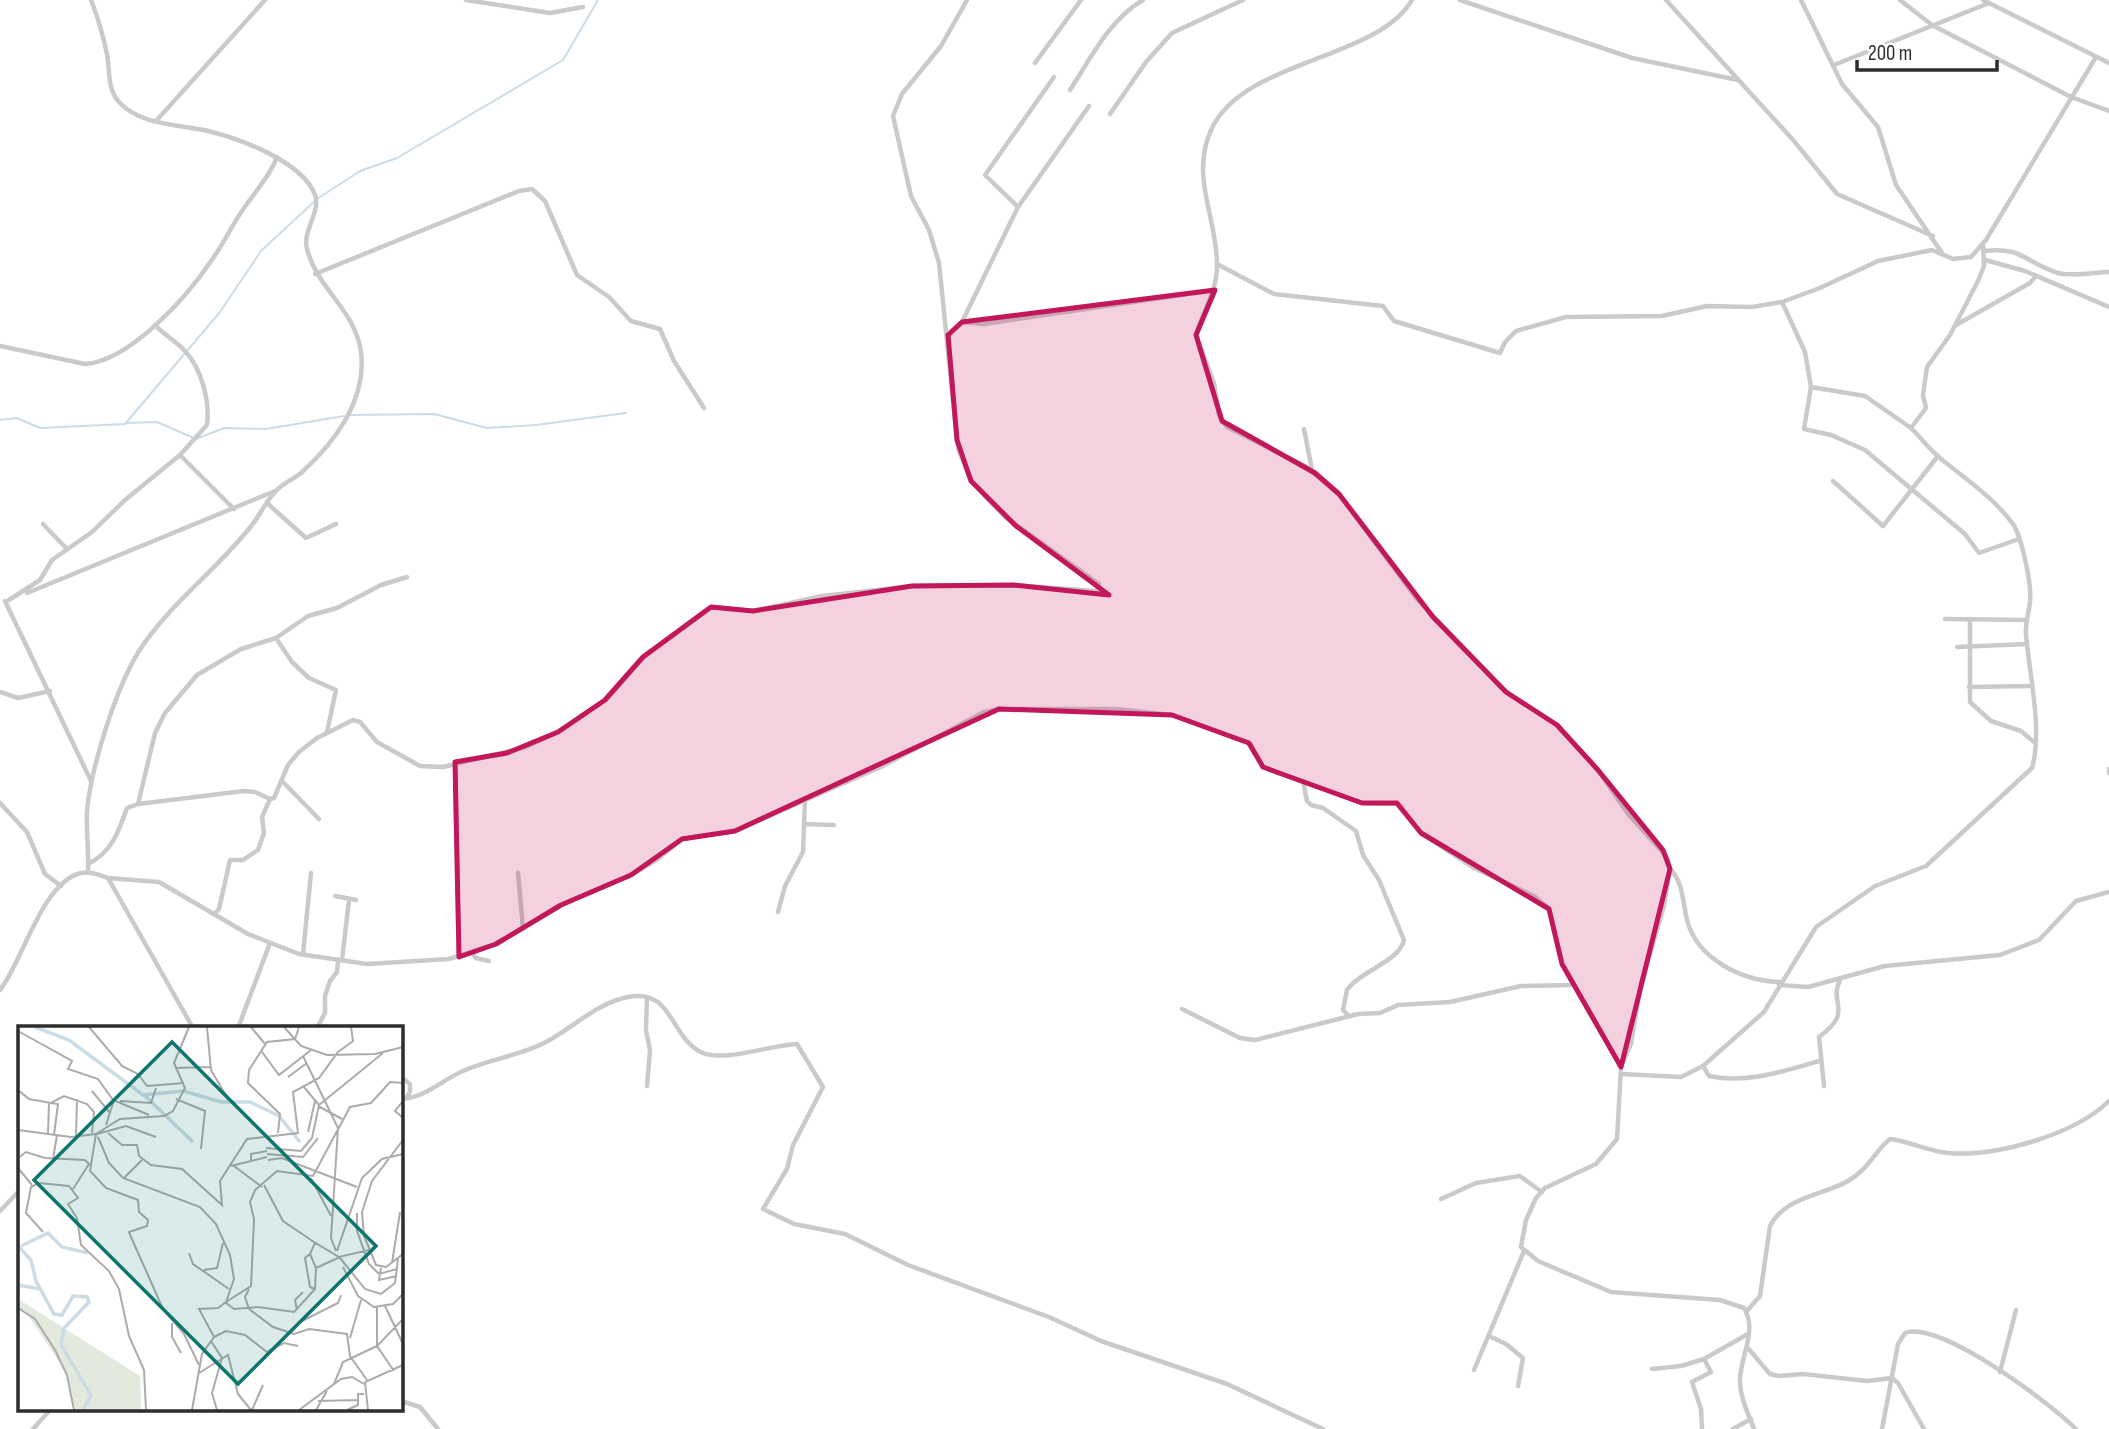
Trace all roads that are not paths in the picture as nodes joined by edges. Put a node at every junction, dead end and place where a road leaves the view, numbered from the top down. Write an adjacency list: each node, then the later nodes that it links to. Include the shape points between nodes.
1 (91, 0): 28 (street, via 117,100 131,113)
2 (265, 0): 28 (street)
3 (466, 0): 15 (street, via 550,13)
4 (967, 0): 48 (street, via 941,46 902,94 893,116 911,196 939,263 943,325)
5 (1081, 0): 18 (street)
6 (1143, 0): 23 (street, via 1109,31)
7 (1243, 0): 27 (street, via 1166,38)
8 (1412, 0): 38 (street, via 1399,17 1370,34 1249,91 1212,128 1201,157)
9 (1460, 0): 22 (street, via 1632,58)
10 (1666, 0): 22 (street)
11 (1801, 0): 20 (street)
12 (1900, 0): 16 (street)
13 (1983, 0): 14 (street)
14 (1989, 4): 16 (street); 17 (street)
15 (583, 7)
16 (1932, 25): 20 (street); 24 (street)
17 (2096, 57): 19 (street); 24 (street)
18 (1035, 62)
19 (2109, 63)
20 (1834, 65): 33 (street, via 1842,84 1878,127 1896,185)
21 (1054, 78): 32 (street, via 985,175)
22 (1738, 80): 33 (street, via 1837,194)
23 (1070, 90)
24 (2071, 97): 26 (street); 34 (street)
25 (1089, 106): 32 (street)
26 (2109, 111)
27 (1110, 114)
28 (155, 122): 29 (street, via 211,132)
29 (276, 157): 30 (street); 31 (street)
30 (285, 163): 31 (street); 40 (street, via 305,176 317,199 306,238)
31 (272, 169): 46 (street, via 211,262)
32 (1018, 206): 45 (street)
33 (1934, 236): 36 (street)
34 (1983, 245): 35 (street); 36 (street, via 1971,257)
35 (1984, 251): 37 (street); 39 (street, via 2013,251 2063,274)
36 (1943, 254): 43 (street, via 1932,250 1878,261)
37 (1985, 260): 41 (street); 47 (street)
38 (1217, 264): 42 (street); 43 (street, via 1274,294 1383,306 1394,321 1500,353 1516,331 1566,317 1662,316 1707,306)
39 (2109, 272)
40 (315, 274): 51 (street, via 532,189 545,201 577,275 609,297 631,321 660,329); 58 (street, via 353,324 361,352 359,386 341,429 300,474)
41 (2036, 276): 44 (street); 47 (street)
42 (1216, 290): 45 (street, via 984,324); 56 (street, via 1196,335 1214,383 1219,415 1227,427)
43 (1783, 302): 50 (street, via 1805,352)
44 (2109, 307)
45 (962, 322): 48 (street)
46 (155, 325): 49 (street, via 100,363); 54 (street, via 187,353 205,391 207,425)
47 (1955, 326): 52 (street, via 1927,367 1926,408)
48 (948, 335): 81 (street, via 957,440 971,481 1028,536 1092,576 1099,583 1097,591 1014,585 912,586 822,596 754,611 711,607 643,657 605,700 558,732 507,753)
49 (0, 346)
50 (1811, 387): 52 (street, via 1866,396); 59 (street, via 1804,429 1865,450)
51 (704, 408)
52 (1911, 428): 55 (street)
53 (1304, 429): 56 (street)
54 (180, 455): 61 (street); 65 (street, via 92,532)
55 (1938, 456): 59 (street); 64 (street, via 2002,512 2014,525)
56 (1312, 471): 93 (street, via 1346,501 1433,617 1506,692 1557,726 1592,763 1628,814 1663,850)
57 (1833, 481): 59 (street, via 1883,526)
58 (275, 491): 60 (street); 61 (street)
59 (1910, 491): 64 (street, via 1965,534 1979,553)
60 (267, 503): 63 (street, via 306,538); 83 (street, via 150,634 110,724)
61 (234, 509): 67 (street)
62 (43, 524): 65 (street)
63 (336, 524)
64 (2019, 540): 70 (street, via 2031,601)
65 (66, 548): 67 (street, via 40,580)
66 (407, 577): 71 (street, via 308,616)
67 (5, 601): 77 (street)
68 (1945, 619): 69 (street)
69 (1970, 619): 70 (street); 74 (street)
70 (2026, 620): 72 (street)
71 (276, 638): 79 (street, via 309,678 336,690); 88 (street, via 213,663 187,685 155,733)
72 (2027, 644): 74 (street); 75 (street)
73 (1957, 647): 74 (street)
74 (1969, 648): 76 (street)
75 (2031, 686): 76 (street); 80 (street)
76 (1969, 687): 80 (street, via 1970,702 1991,721 2021,731)
77 (50, 691): 78 (street, via 18,698); 83 (street)
78 (0, 692)
79 (326, 733): 81 (street, via 356,720 377,743 420,766 443,767); 84 (street, via 293,758)
80 (2035, 742): 113 (street, via 2032,768 2019,783 1926,866 1875,886 1816,927)
81 (455, 762): 109 (street)
82 (1303, 780): 86 (street, via 1263,767 1248,743 1172,715 1116,709 999,709 984,712 881,767); 114 (street, via 1362,803 1397,804 1421,833 1474,868 1543,903); 118 (street, via 1311,805 1356,831 1404,940 1396,955 1346,990 1343,1010)
83 (92, 781): 92 (street, via 86,826)
84 (282, 781): 85 (street, via 277,795); 89 (street)
85 (270, 799): 88 (street, via 244,791); 104 (street, via 262,817 264,833 258,850 243,860 230,860)
86 (805, 800): 90 (street); 105 (street, via 735,831 682,839 631,875 561,905)
87 (0, 803): 98 (street, via 27,832 45,874)
88 (138, 804): 92 (street, via 127,808 117,837)
89 (319, 819)
90 (804, 824): 91 (street); 103 (street, via 803,852 785,886)
91 (834, 825)
92 (88, 864): 94 (street)
93 (1670, 870): 113 (street, via 1699,946 1738,973); 124 (street, via 1631,1044)
94 (88, 872): 97 (street); 98 (street)
95 (311, 873): 108 (street)
96 (518, 873): 105 (street)
97 (108, 878): 104 (street, via 159,882); 119 (street)
98 (61, 886): 115 (street, via 35,923)
99 (2109, 892): 112 (street, via 2076,901 2039,940 2000,955 1885,966)
100 (335, 897): 101 (street)
101 (349, 900): 102 (street); 110 (street)
102 (356, 900)
103 (778, 912)
104 (215, 913): 106 (street)
105 (523, 929): 107 (street)
106 (270, 943): 108 (street); 120 (street)
107 (472, 953): 109 (street); 111 (street)
108 (303, 954): 110 (street)
109 (459, 957): 110 (street, via 387,964)
110 (340, 960): 121 (street)
111 (489, 961)
112 (1841, 979): 113 (street, via 1808,986); 122 (street, via 1837,988 1840,1013 1819,1037)
113 (1779, 984): 123 (street, via 1764,1012)
114 (1574, 985): 118 (street, via 1521,986 1450,1002 1408,1003 1380,1013); 124 (street)
115 (0, 990)
116 (647, 997): 127 (street); 129 (street, via 614,1001 542,1044 464,1071); 152 (street, via 672,1014 680,1035 701,1052 723,1056 797,1044 821,1080 821,1096 763,1209 794,1224 845,1234 908,1265 1049,1317 1092,1338 1227,1384)
117 (1182, 1009): 118 (street, via 1240,1038 1255,1040)
118 (1349, 1016)
119 (192, 1026)
120 (239, 1026)
121 (318, 1026)
122 (1819, 1062): 123 (street, via 1773,1074 1721,1078 1709,1076); 128 (street)
123 (1703, 1066): 125 (street, via 1681,1077)
124 (1621, 1067): 125 (street)
125 (1621, 1074): 132 (street, via 1620,1129 1611,1148 1596,1164 1558,1179)
126 (402, 1078): 129 (street, via 410,1084)
127 (647, 1086)
128 (1824, 1086)
129 (403, 1099)
130 (2109, 1101): 137 (street, via 2092,1116 2012,1147 1947,1153 1890,1139 1857,1175 1806,1195 1775,1217 1760,1296)
131 (18, 1192): 134 (street)
132 (1542, 1192): 133 (street, via 1520,1176 1476,1183); 135 (street, via 1521,1239)
133 (1441, 1199)
134 (0, 1211)
135 (1524, 1251): 137 (street, via 1611,1292 1720,1300); 139 (street)
136 (2016, 1310): 144 (street)
137 (1746, 1312): 138 (street)
138 (1748, 1334): 140 (street); 141 (street)
139 (1491, 1337): 143 (street); 146 (street, via 1521,1356)
140 (1747, 1347): 145 (street, via 1770,1374 1779,1376); 149 (street, via 1740,1378)
141 (1704, 1359): 142 (street); 153 (street, via 1711,1371 1692,1382)
142 (1652, 1369)
143 (1474, 1370)
144 (2000, 1372): 145 (street, via 1941,1337 1909,1331 1898,1344); 158 (street)
145 (1892, 1378): 156 (street); 157 (street)
146 (1518, 1385)
147 (402, 1401): 151 (street, via 420,1407)
148 (48, 1412): 150 (street)
149 (1751, 1419): 154 (street); 155 (street)
150 (33, 1429)
151 (438, 1429)
152 (1323, 1429)
153 (1702, 1429)
154 (1733, 1429)
155 (1754, 1429)
156 (1882, 1429)
157 (1924, 1429)
158 (2076, 1429)

